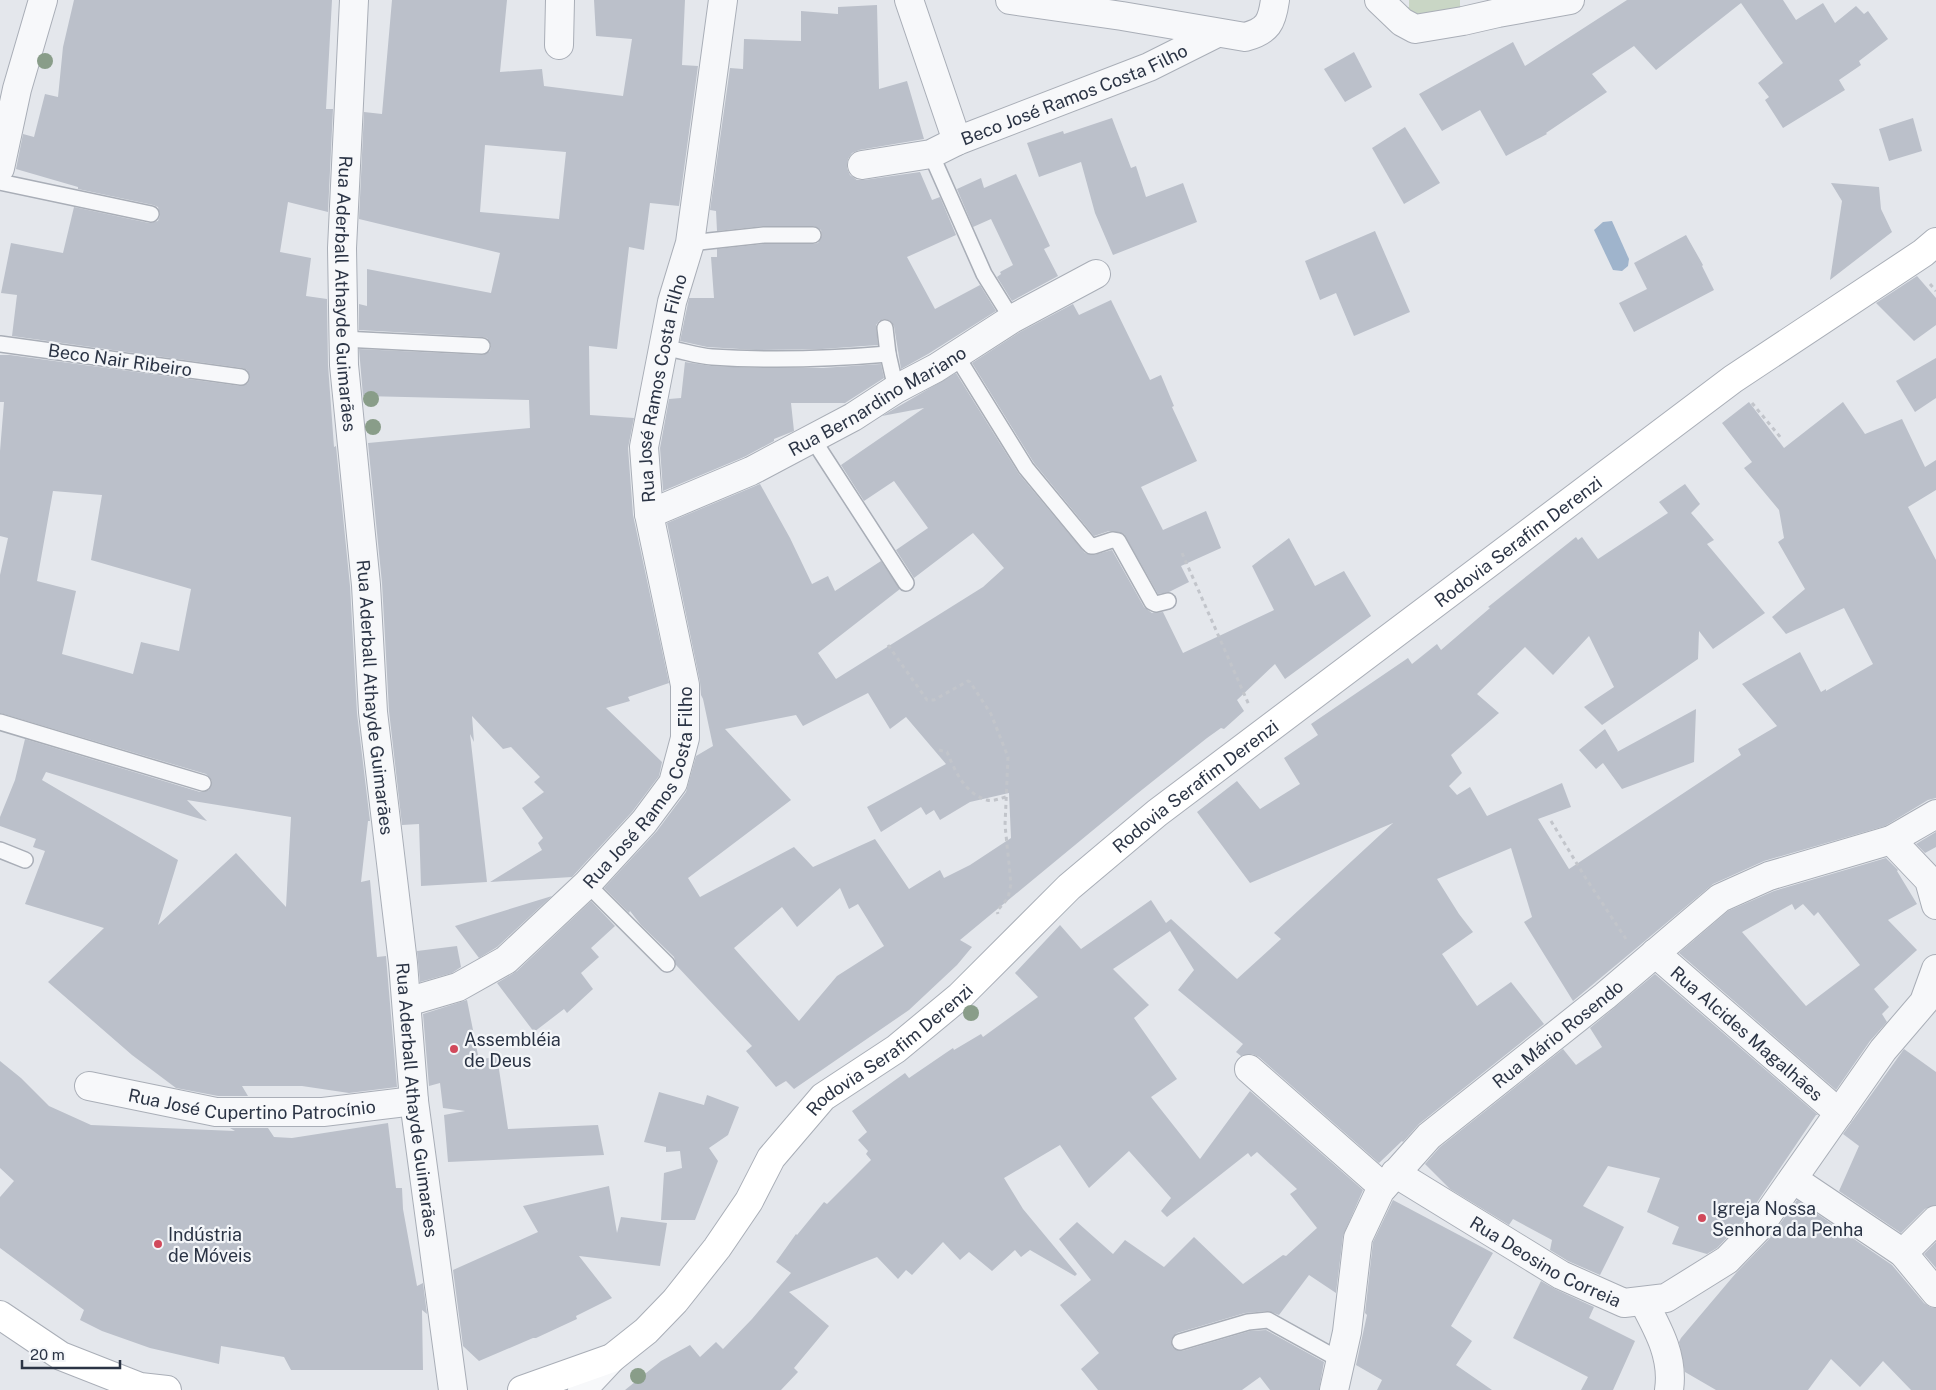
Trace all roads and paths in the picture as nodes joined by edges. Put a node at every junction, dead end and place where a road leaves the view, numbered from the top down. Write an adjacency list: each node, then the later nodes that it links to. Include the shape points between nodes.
1 (43, 0): 15 (street, via 17,89)
2 (354, 0): 24 (street, Rua Aderball Athayde Guimarães, via 342,248)
3 (560, 0): 11 (street)
4 (723, 0): 20 (street, Rua José Ramos Costa Filho)
5 (909, 0): 12 (street)
6 (1010, 0): 10 (street)
7 (1275, 0): 10 (street, via 1273,17 1262,30 1245,37)
8 (1379, 0): 9 (street, via 1402,22 1416,29)
9 (1570, 0)
10 (1217, 33): 12 (street, Beco José Ramos Costa Filho, via 1149,67)
11 (559, 45)
12 (957, 141): 13 (street, Beco José Ramos Costa Filho)
13 (931, 154): 14 (street, Beco José Ramos Costa Filho); 22 (lane, via 984,274)
14 (862, 165)
15 (0, 168)
16 (0, 182): 17 (lane)
17 (151, 214)
18 (813, 235): 20 (lane)
19 (1936, 242): 31 (main road, Rodovia Serafim Derenzi)
20 (690, 243): 27 (street, Rua José Ramos Costa Filho, via 672,302)
21 (1096, 274): 22 (street, Rua Bernardino Mariano)
22 (1012, 320): 29 (street, Rua Bernardino Mariano)
23 (885, 328): 28 (lane)
24 (343, 339): 26 (lane); 56 (street, Rua Aderball Athayde Guimarães, via 366,585 373,712)
25 (0, 344): 30 (lane, Beco Nair Ribeiro)
26 (482, 346)
27 (663, 348): 28 (lane, via 709,357 754,359); 35 (street, Rua José Ramos Costa Filho, via 644,447)
28 (888, 354): 32 (lane)
29 (956, 356): 32 (street, Rua Bernardino Mariano); 38 (lane, via 1026,468 1088,543 1094,546 1118,541 1152,602)
30 (241, 377)
31 (1733, 379): 34 (path); 41 (main road, Rodovia Serafim Derenzi)
32 (896, 389): 33 (street, Rua Bernardino Mariano, via 853,417)
33 (812, 438): 35 (street, Rua Bernardino Mariano, via 751,471); 37 (lane)
34 (1781, 438)
35 (649, 514): 51 (street, Rua José Ramos Costa Filho, via 685,685 686,738 673,783 644,822)
36 (1182, 553): 41 (path)
37 (906, 583)
38 (1168, 601)
39 (888, 644): 44 (path, via 927,700 934,700 970,682 991,714 1008,757)
40 (0, 722): 43 (lane)
41 (1262, 733): 69 (main road, Rodovia Serafim Derenzi, via 1157,813 1069,887 960,996 896,1049 823,1097 771,1158 749,1201 718,1248 646,1331)
42 (939, 750): 44 (path, via 947,752 958,777 976,794 988,801)
43 (203, 783)
44 (1006, 797): 50 (path)
45 (1936, 814): 47 (street, Rua Mário Rosendo)
46 (1551, 821): 53 (path, via 1585,877)
47 (1891, 840): 52 (street, via 1929,880); 53 (street, Rua Mário Rosendo, via 1768,876 1720,898)
48 (0, 850): 49 (lane)
49 (25, 860)
50 (1010, 878)
51 (587, 884): 54 (lane); 56 (street, Rua José Ramos Costa Filho, via 506,960 458,987)
52 (1936, 904)
53 (1649, 958): 60 (street, Rua Alcides Magalhães); 62 (street, Rua Mário Rosendo, via 1429,1136)
54 (667, 964)
55 (1936, 969): 60 (street, Rua Deosino Correia, via 1924,1002 1884,1050)
56 (407, 1002): 59 (street, Rua Aderball Athayde Guimarães)
57 (1248, 1070): 62 (street, Rua Deosino Correia)
58 (90, 1086): 59 (street, Rua José Cupertino Patrocínio, via 216,1112 323,1112)
59 (414, 1101): 72 (street, Rua Aderball Athayde Guimarães)
60 (1839, 1114): 61 (street, Rua Deosino Correia)
61 (1793, 1178): 64 (street); 66 (street, Rua Deosino Correia, via 1759,1228 1727,1260 1666,1298)
62 (1389, 1180): 66 (street, Rua Deosino Correia, via 1561,1275 1624,1303); 70 (street, Rua Mário Rosendo, via 1380,1191 1358,1238 1347,1332)
63 (1936, 1220): 64 (street)
64 (1903, 1253): 65 (street)
65 (1936, 1293)
66 (1643, 1301): 76 (street, via 1665,1342 1672,1375)
67 (0, 1315): 71 (main road, via 60,1356 140,1387)
68 (1180, 1342): 70 (lane, via 1248,1322 1268,1320)
69 (612, 1358): 73 (main road, Rodovia Serafim Derenzi); 74 (street)
70 (1340, 1360): 75 (street, Rua Mário Rosendo)
71 (167, 1390)
72 (453, 1390)
73 (522, 1390)
74 (582, 1390)
75 (1334, 1390)
76 (1669, 1390)

